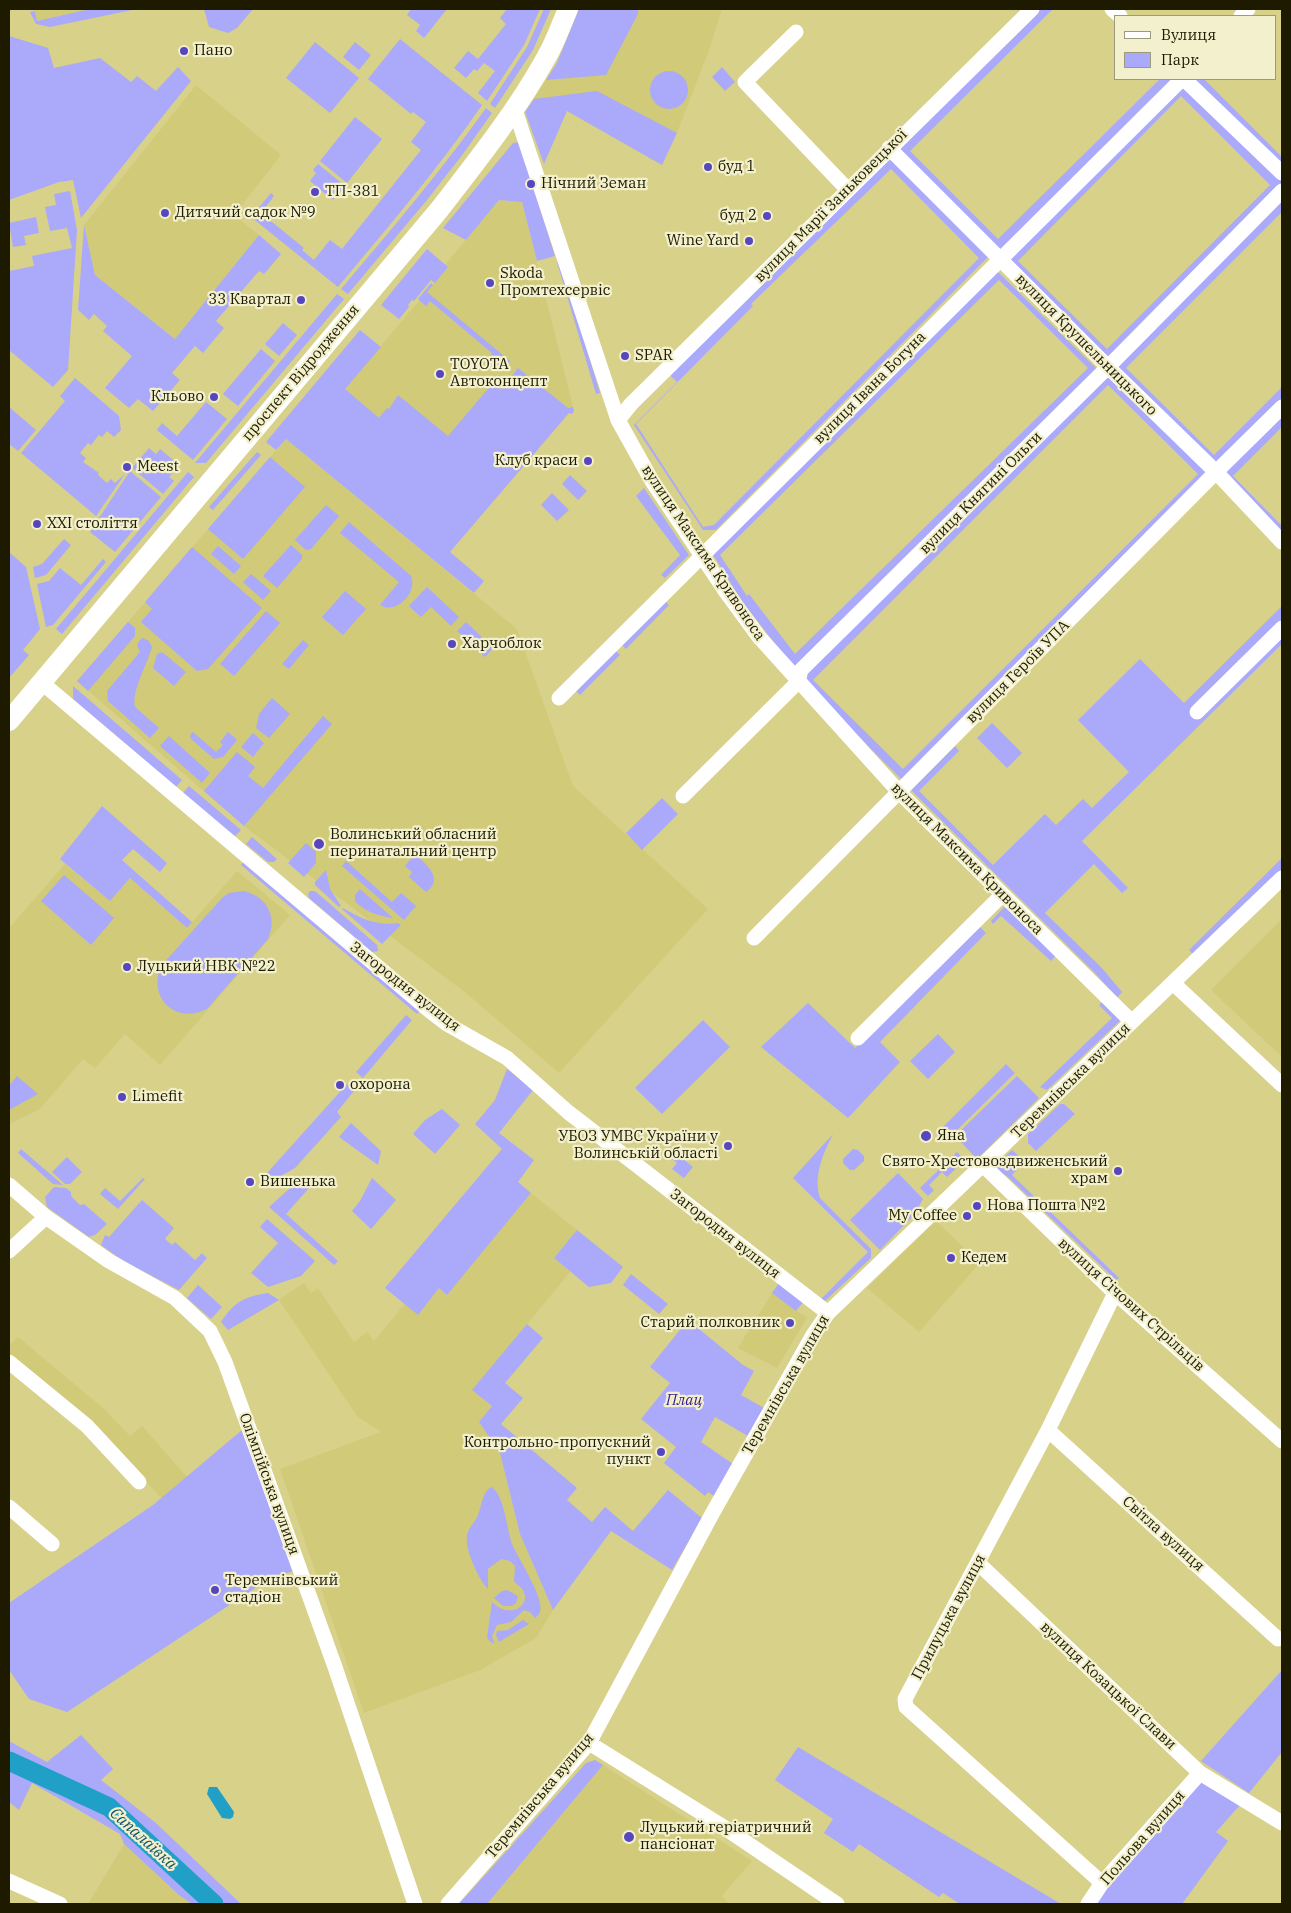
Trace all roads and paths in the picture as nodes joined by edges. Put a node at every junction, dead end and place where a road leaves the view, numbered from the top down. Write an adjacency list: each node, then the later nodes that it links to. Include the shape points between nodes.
1 (568, 9): 6 (main road, проспект Відродження, via 547,57)
2 (1032, 9): 7 (street, вулиця Марії Заньковецької)
3 (796, 32): 9 (street, via 745,82)
4 (1182, 80): 11 (street, вулиця Івана Богуна)
5 (1184, 80): 8 (street)
6 (514, 107): 14 (street, вулиця Максима Кривоноса); 19 (main road, проспект Відродження, via 439,210)
7 (889, 148): 9 (street, вулиця Марії Заньковецької); 11 (street, вулиця Крушельницького)
8 (1282, 173)
9 (847, 189): 14 (street, вулиця Марії Заньковецької, via 631,404)
10 (1282, 191): 12 (street, вулиця Княгині Ольги)
11 (1000, 259): 12 (street, вулиця Крушельницького); 17 (street, вулиця Івана Богуна)
12 (1108, 367): 15 (street, вулиця Крушельницького); 20 (street, вулиця Княгині Ольги, via 801,670)
13 (1282, 407): 15 (street, вулиця Героїв УПА)
14 (615, 413): 17 (street, вулиця Максима Кривоноса, via 652,481)
15 (1216, 472): 16 (street, вулиця Крушельницького); 24 (street, вулиця Героїв УПА)
16 (1282, 542)
17 (702, 555): 20 (street, вулиця Максима Кривоноса, via 758,637); 21 (street, вулиця Івана Богуна)
18 (1282, 628): 22 (street)
19 (41, 682): 23 (main road, проспект Відродження); 38 (street, Загородня вулиця, via 430,1011 507,1058 568,1112)
20 (798, 682): 24 (street, вулиця Максима Кривоноса); 25 (street, вулиця Княгині Ольги)
21 (559, 698)
22 (1197, 712)
23 (9, 720)
24 (899, 792): 27 (street, вулиця Максима Кривоноса); 28 (street, вулиця Героїв УПА)
25 (683, 796)
26 (1282, 878): 29 (street, Теремнівська вулиця)
27 (1002, 895): 30 (street, вулиця Максима Кривоноса); 31 (street)
28 (754, 938)
29 (1173, 983): 30 (street, Теремнівська вулиця); 32 (street)
30 (1132, 1022): 33 (street, Теремнівська вулиця)
31 (858, 1038)
32 (1282, 1085)
33 (983, 1165): 37 (street, вулиця Січових Стрільців); 38 (street, Теремнівська вулиця)
34 (9, 1185): 35 (street, Олімпійська вулиця)
35 (46, 1216): 36 (street); 53 (street, Олімпійська вулиця, via 109,1261 175,1298 210,1331 225,1362 335,1668)
36 (9, 1251)
37 (1115, 1292): 40 (street, Прилуцька вулиця); 41 (street, вулиця Січових Стрільців)
38 (828, 1313): 47 (street, Теремнівська вулиця, via 712,1514)
39 (9, 1362): 42 (street, via 87,1426)
40 (1048, 1430): 45 (street, Прилуцька вулиця); 46 (street, Світла вулиця)
41 (1282, 1441)
42 (139, 1482)
43 (9, 1507): 44 (street)
44 (52, 1544)
45 (978, 1563): 48 (street, вулиця Козацької Слави); 51 (street, Прилуцька вулиця, via 905,1699 906,1707)
46 (1278, 1639)
47 (589, 1743): 54 (street, Теремнівська вулиця); 55 (street, via 720,1824)
48 (1200, 1773): 49 (street, вулиця Козацької Слави); 51 (street, Польова вулиця)
49 (1282, 1823)
50 (9, 1881): 52 (street)
51 (1102, 1883): 56 (street, Польова вулиця)
52 (60, 1904)
53 (415, 1904)
54 (448, 1904)
55 (837, 1904)
56 (1088, 1904)

